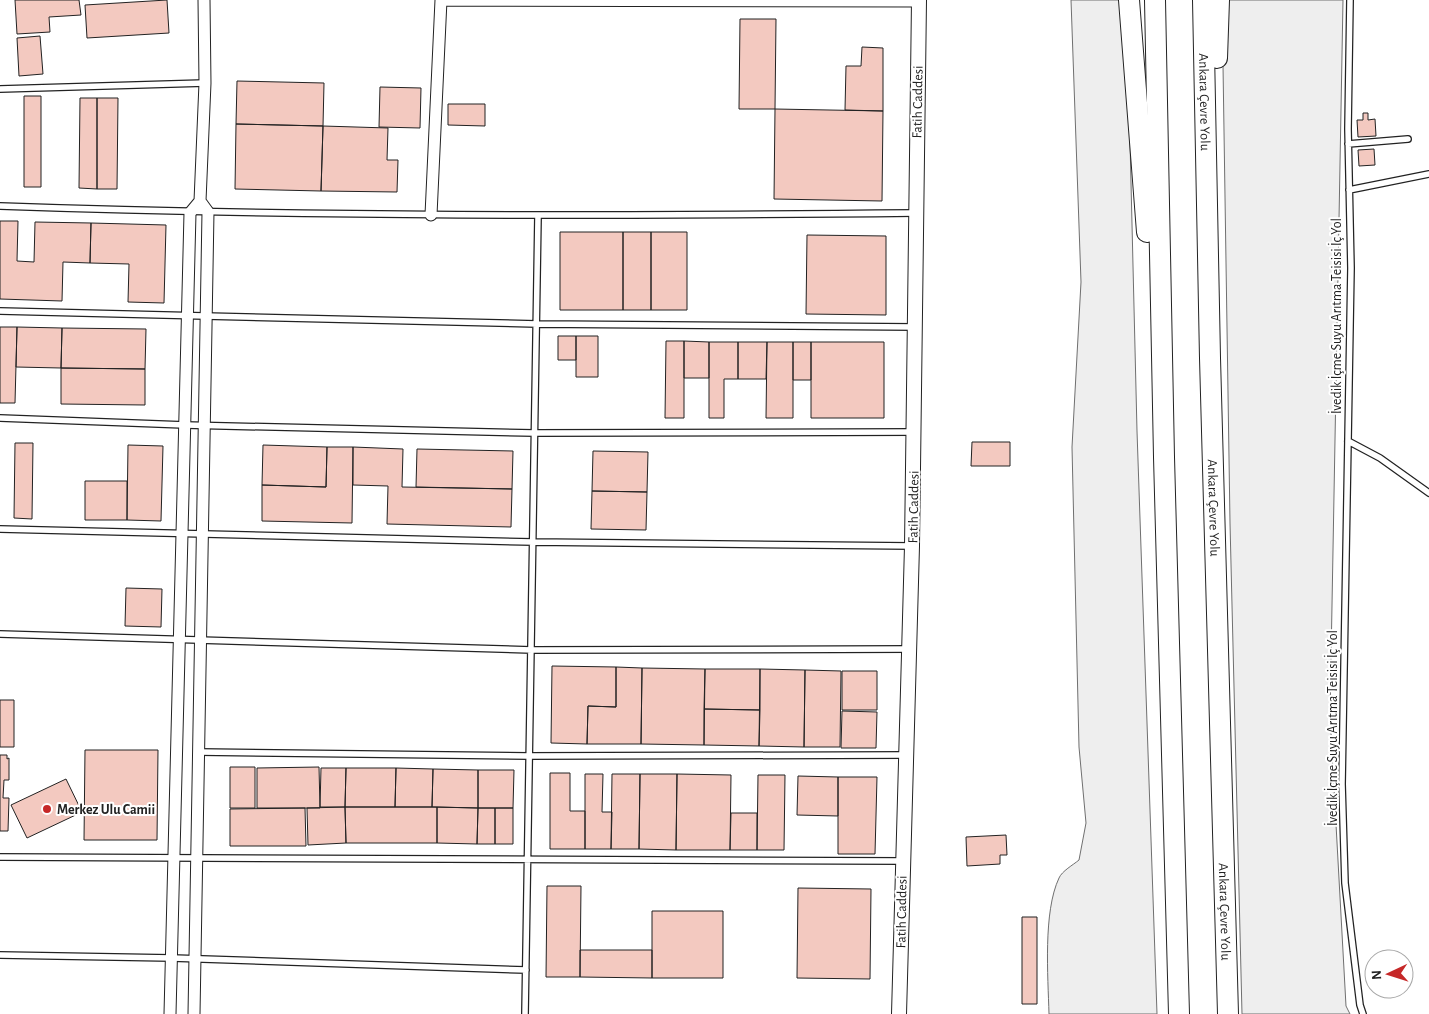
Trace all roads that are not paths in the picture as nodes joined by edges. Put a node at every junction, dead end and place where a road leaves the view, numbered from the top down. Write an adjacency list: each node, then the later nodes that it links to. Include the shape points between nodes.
1 (204, 0): 8 (street)
2 (1129, 0): 33 (highway)
3 (1155, 0): 33 (highway)
4 (1203, 0): 26 (highway, Ankara Çevre Yolu)
5 (1219, 0): 26 (highway)
6 (1350, 0): 11 (lane, İvedik İçme Suyu Arıtma Teisisi İç Yol)
7 (919, 1): 18 (street, Fatih Caddesi); 19 (street, via 441,0)
8 (205, 83): 9 (lane); 14 (street)
9 (0, 89)
10 (1408, 139): 11 (lane)
11 (1348, 144): 13 (lane, İvedik İçme Suyu Arıtma Teisisi İç Yol)
12 (1429, 174): 13 (lane)
13 (1349, 190): 32 (lane, İvedik İçme Suyu Arıtma Teisisi İç Yol)
14 (200, 201): 16 (street); 17 (street)
15 (0, 206): 17 (lane)
16 (208, 212): 17 (lane); 19 (lane); 23 (street)
17 (190, 213): 22 (street)
18 (915, 213): 20 (lane); 25 (street, Fatih Caddesi)
19 (431, 215): 20 (lane)
20 (538, 216): 24 (lane)
21 (0, 311): 22 (lane)
22 (187, 316): 23 (lane); 28 (street)
23 (206, 317): 24 (lane); 29 (street)
24 (537, 324): 25 (lane); 31 (lane)
25 (914, 327): 30 (street, Fatih Caddesi)
26 (1210, 358): 62 (highway, Ankara Çevre Yolu)
27 (0, 418): 28 (lane)
28 (184, 425): 29 (lane); 36 (street)
29 (204, 425): 31 (lane); 37 (street)
30 (913, 432): 31 (lane); 39 (street, Fatih Caddesi)
31 (534, 433): 38 (lane)
32 (1348, 441): 34 (lane, via 1380,458); 63 (lane, İvedik İçme Suyu Arıtma Teisisi İç Yol, via 1342,794 1345,883)
33 (1164, 457): 61 (highway)
34 (1429, 493)
35 (0, 529): 36 (lane)
36 (182, 533): 37 (lane); 41 (street)
37 (202, 533): 38 (lane); 42 (street)
38 (533, 542): 39 (lane); 44 (lane)
39 (912, 546): 43 (street, Fatih Caddesi)
40 (0, 634): 41 (lane)
41 (179, 640): 42 (lane); 49 (street)
42 (200, 640): 44 (lane); 45 (street)
43 (909, 649): 44 (lane); 46 (street, Fatih Caddesi)
44 (532, 650): 47 (lane)
45 (198, 752): 47 (lane); 50 (street)
46 (905, 755): 47 (lane); 52 (street, Fatih Caddesi)
47 (528, 756): 51 (lane)
48 (0, 857): 49 (lane)
49 (174, 857): 50 (lane); 54 (street)
50 (196, 858): 51 (lane); 55 (street)
51 (528, 860): 52 (lane); 56 (lane)
52 (902, 861): 60 (street, Fatih Caddesi)
53 (0, 955): 54 (lane)
54 (172, 958): 55 (lane); 57 (street)
55 (195, 958): 56 (lane); 58 (street)
56 (526, 970): 59 (lane)
57 (170, 1014)
58 (194, 1014)
59 (526, 1014)
60 (899, 1014)
61 (1179, 1014)
62 (1228, 1014)
63 (1363, 1014)

